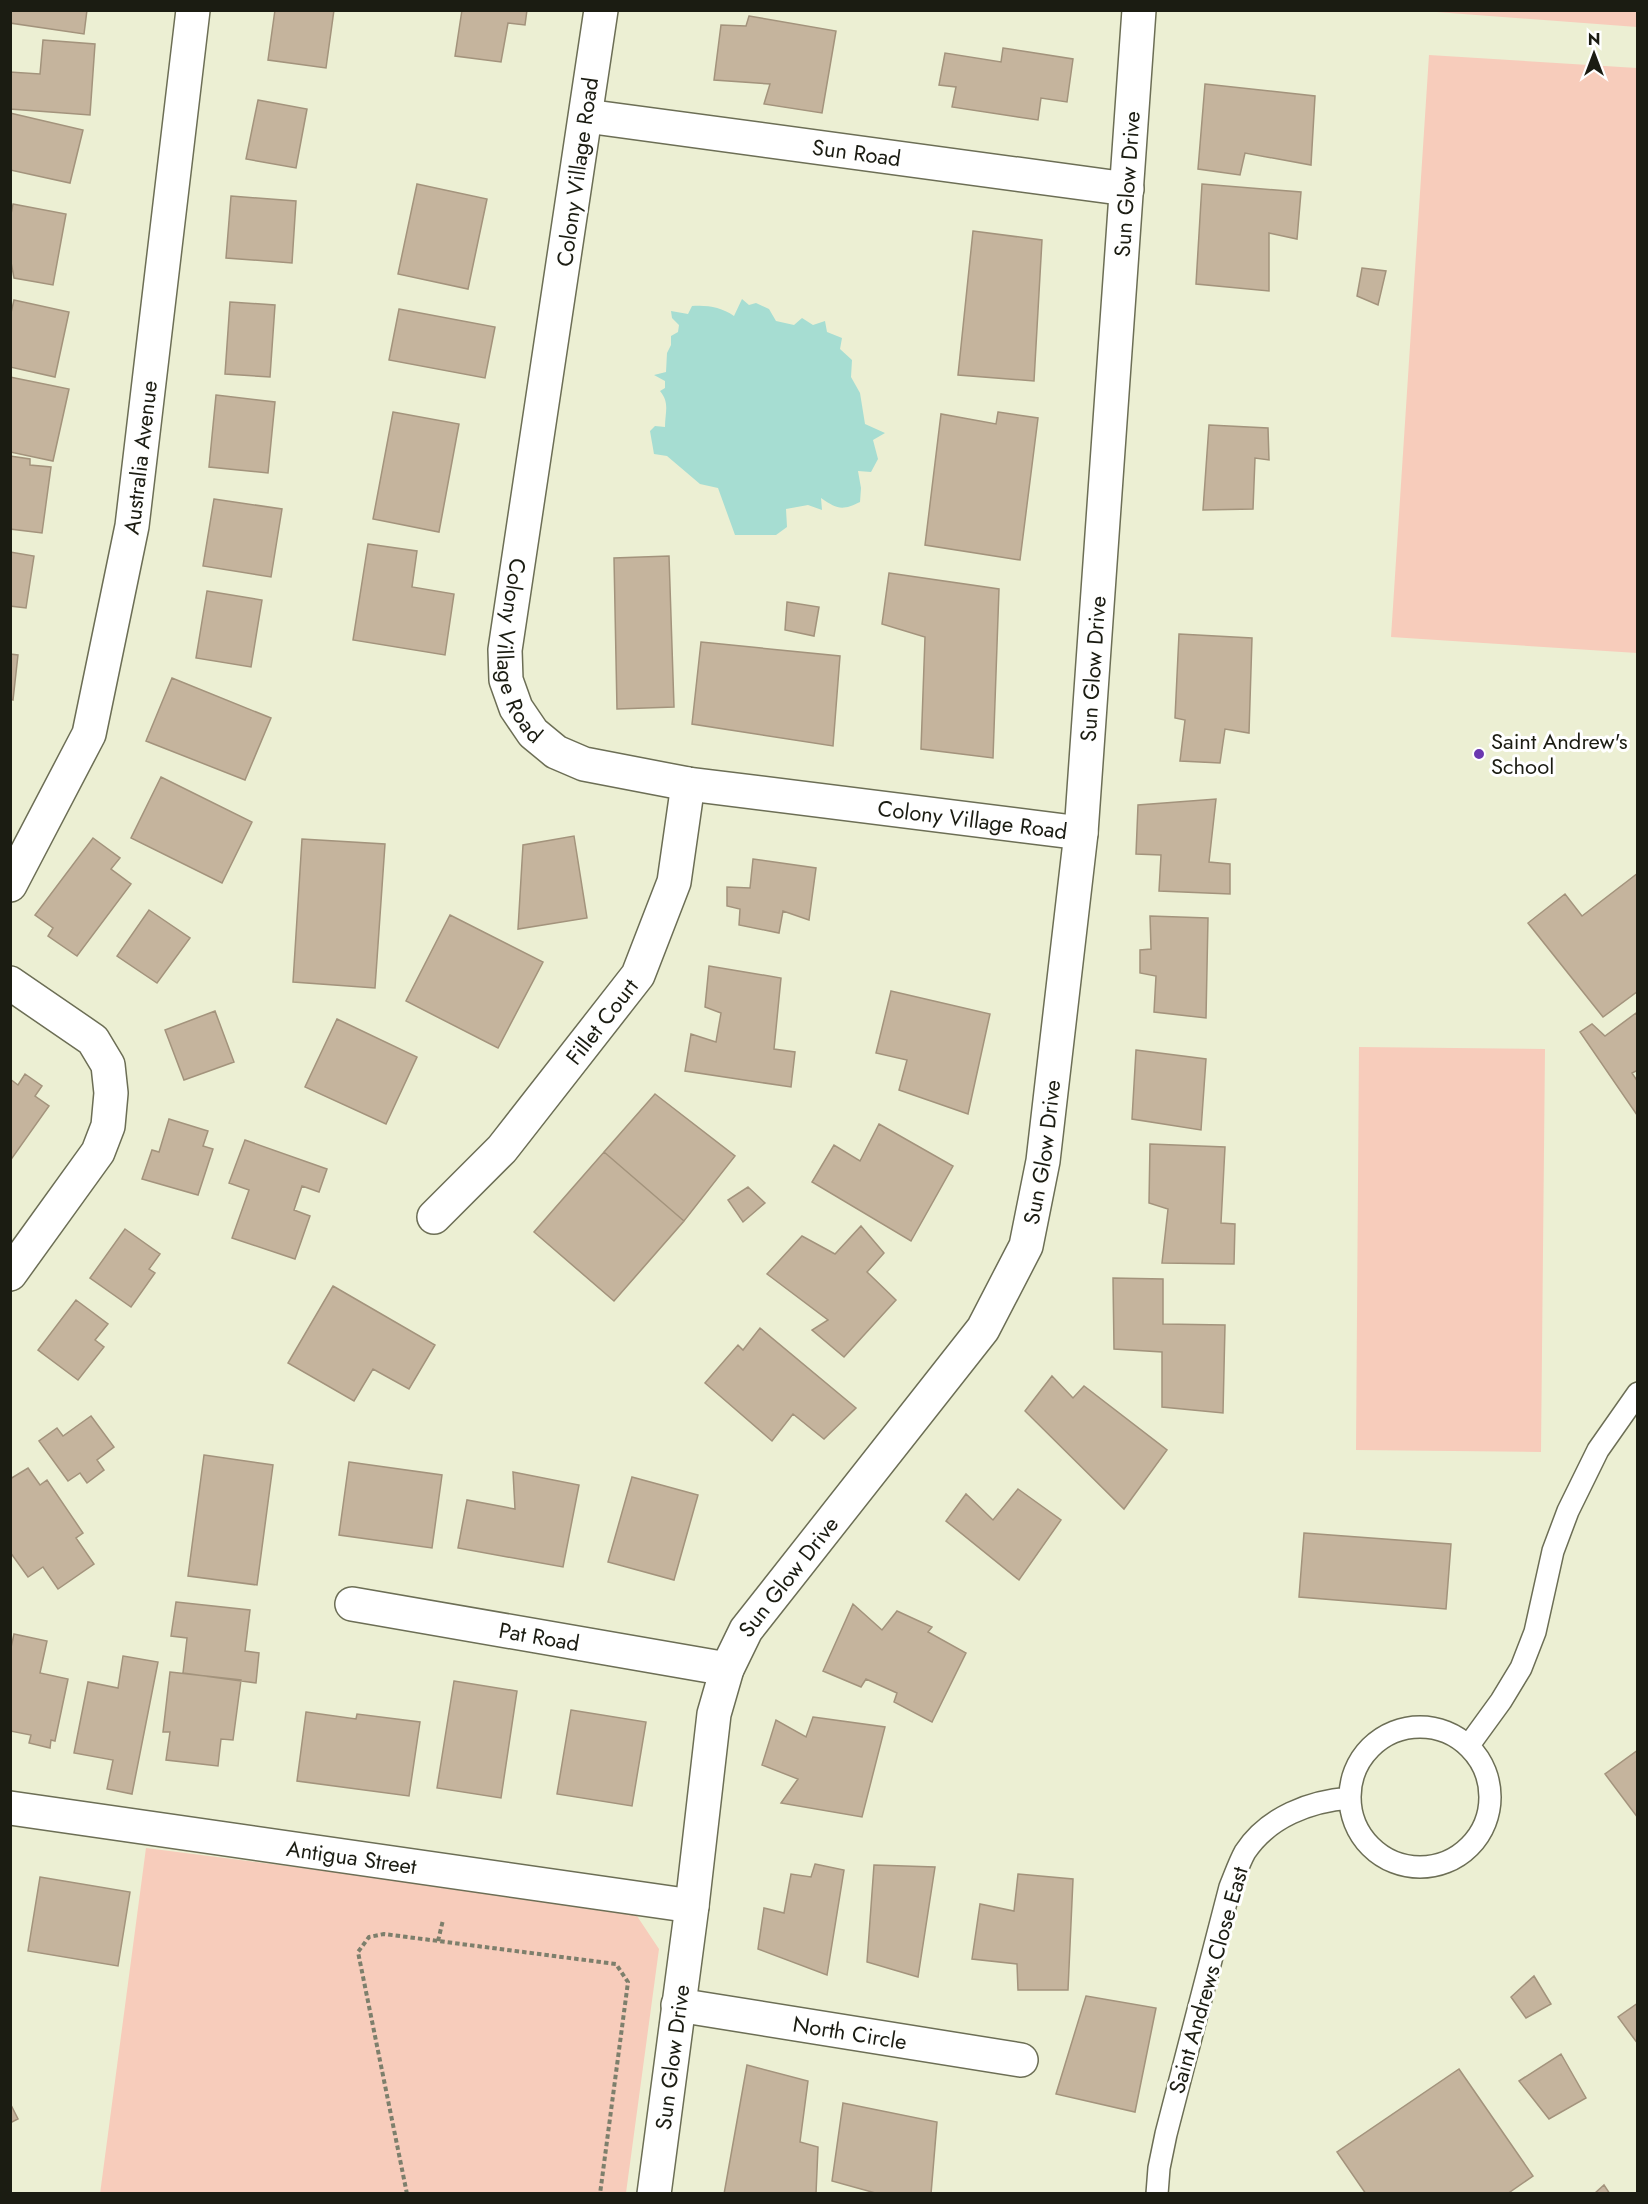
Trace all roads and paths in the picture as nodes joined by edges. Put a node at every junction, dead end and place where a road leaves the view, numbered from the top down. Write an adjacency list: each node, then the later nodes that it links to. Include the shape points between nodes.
1 (193, 10): 8 (street, Australia Avenue, via 130,538 89,734)
2 (601, 10): 4 (street, Colony Village Road)
3 (1139, 10): 5 (street, Sun Glow Drive)
4 (586, 116): 5 (street, Sun Road); 6 (street, Colony Village Road, via 505,650 506,680 516,708 533,733 556,752 584,764)
5 (1127, 189): 7 (street, Sun Glow Drive)
6 (688, 784): 7 (street, Colony Village Road); 10 (street, Fillet Court, via 674,882 638,975 502,1149)
7 (1081, 833): 14 (street, Sun Glow Drive, via 1043,1161 1026,1246 982,1329 746,1630)
8 (10, 885)
9 (10, 983): 11 (street, via 93,1040 108,1065 111,1093 108,1126 98,1152)
10 (434, 1217)
11 (10, 1274)
12 (1638, 1393): 15 (lane, via 1598,1450 1568,1511 1553,1551 1535,1632 1521,1668)
13 (352, 1604): 14 (street, Pat Road)
14 (727, 1670): 18 (street, Sun Glow Drive, via 714,1714)
15 (1469, 1745): 16 (lane, via 1450,1733 1429,1727 1386,1736 1369,1749 1356,1768); 16 (lane, via 1486,1773 1490,1805 1484,1827 1454,1859 1433,1866 1410,1867 1389,1860 1371,1848 1358,1831 1350,1811)
16 (1350, 1798): 26 (lane, Saint Andrews Close East, via 1300,1807 1261,1834 1244,1854 1230,1887 1172,2111)
17 (10, 1808): 18 (street, Antigua Street)
18 (692, 1906): 21 (street, Sun Glow Drive)
19 (443, 1920): 20 (path)
20 (438, 1941): 23 (path, via 384,1934 369,1937 358,1952); 24 (path, via 616,1964 628,1982)
21 (678, 2005): 22 (street, North Circle); 25 (street, Sun Glow Drive)
22 (1021, 2060)
23 (407, 2193)
24 (600, 2193)
25 (654, 2193)
26 (1157, 2193)

